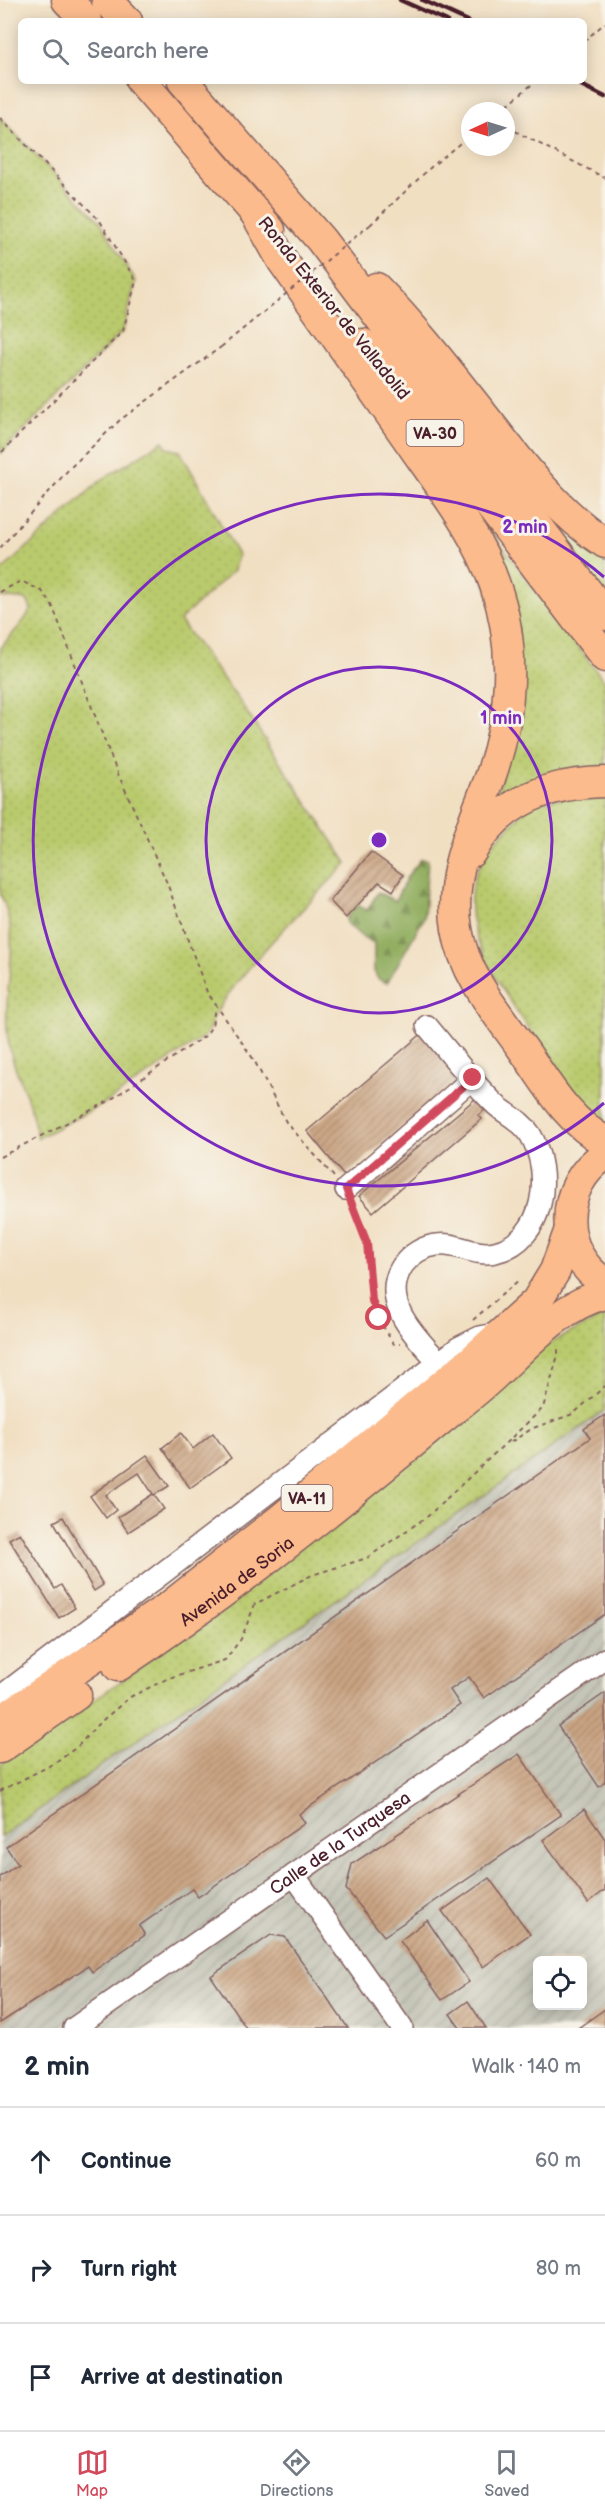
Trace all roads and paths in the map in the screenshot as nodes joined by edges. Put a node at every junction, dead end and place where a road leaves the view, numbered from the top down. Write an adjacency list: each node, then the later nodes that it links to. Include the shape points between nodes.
1 (68, 0): 3 (highway)
2 (107, 0): 4 (highway)
3 (84, 18)
4 (124, 18)
5 (605, 23): 6 (path)
6 (587, 38)
7 (144, 84): 15 (highway, Ronda Exterior de Valladolid / VA-30)
8 (186, 84): 16 (highway, Ronda Exterior de Valladolid / VA-30)
9 (532, 84): 10 (path)
10 (511, 102)
11 (0, 118): 17 (path, via 100,221 136,281 123,331)
12 (515, 131): 14 (path)
13 (461, 142): 19 (path, bridge, via 370,225 221,346 120,420 69,469)
14 (605, 178)
15 (256, 214): 22 (highway, Ronda Exterior de Valladolid / VA-30, via 419,412); 24 (highway, via 282,260 464,519 495,584 508,640 507,712)
16 (321, 240): 18 (highway, via 355,266 415,328 534,480 581,528); 21 (highway, Ronda Exterior de Valladolid / VA-30)
17 (0, 454)
18 (605, 543)
19 (0, 548)
20 (0, 592): 25 (path, via 21,581 42,591 52,605 115,767 167,883 196,969)
21 (605, 615)
22 (605, 657)
23 (605, 782): 24 (highway, via 555,786 510,809 476,843)
24 (457, 885): 28 (highway, via 457,930 476,981)
25 (214, 1004): 31 (path, via 212,1026 205,1036 107,1102); 32 (path, via 254,1060 286,1122)
26 (427, 1026): 27 (street)
27 (473, 1078): 32 (street); 40 (street, via 497,1106 528,1132 543,1173 541,1201 533,1222 507,1247 487,1253 434,1245 408,1259 396,1281 397,1305)
28 (558, 1099): 29 (highway, via 586,1129); 33 (highway, via 572,1132)
29 (605, 1141)
30 (605, 1155): 33 (highway, VA-11, via 590,1167)
31 (0, 1157)
32 (346, 1189): 40 (path, via 367,1243 372,1301 379,1318 394,1344)
33 (575, 1189): 34 (highway, VA-11, via 569,1210)
34 (569, 1232): 36 (highway, VA-11, via 583,1263); 39 (highway, Avenida de Soria / VA-11, via 555,1271 536,1302)
35 (520, 1279): 38 (path)
36 (605, 1283)
37 (605, 1294): 48 (highway, Avenida de Soria / VA-11, via 584,1300 561,1315 383,1467 184,1622)
38 (471, 1323)
39 (502, 1333): 42 (street, Avenida de Soria, via 480,1337); 47 (highway, Avenida de Soria / VA-11, via 355,1459 170,1606)
40 (423, 1344): 42 (street)
41 (558, 1345): 44 (path, via 543,1408)
42 (440, 1363): 46 (street, Avenida de Soria)
43 (605, 1386): 44 (path, via 573,1414 532,1428)
44 (506, 1445): 49 (path, via 428,1516 367,1558 312,1575 255,1604 240,1640 225,1660 169,1678 130,1697 57,1762)
45 (605, 1659): 50 (street, Calle de la Turquesa)
46 (0, 1697)
47 (0, 1721)
48 (0, 1748)
49 (0, 1791)
50 (294, 1875): 51 (street, Calle de la Turquesa); 52 (street)
51 (74, 2028)
52 (402, 2028)

